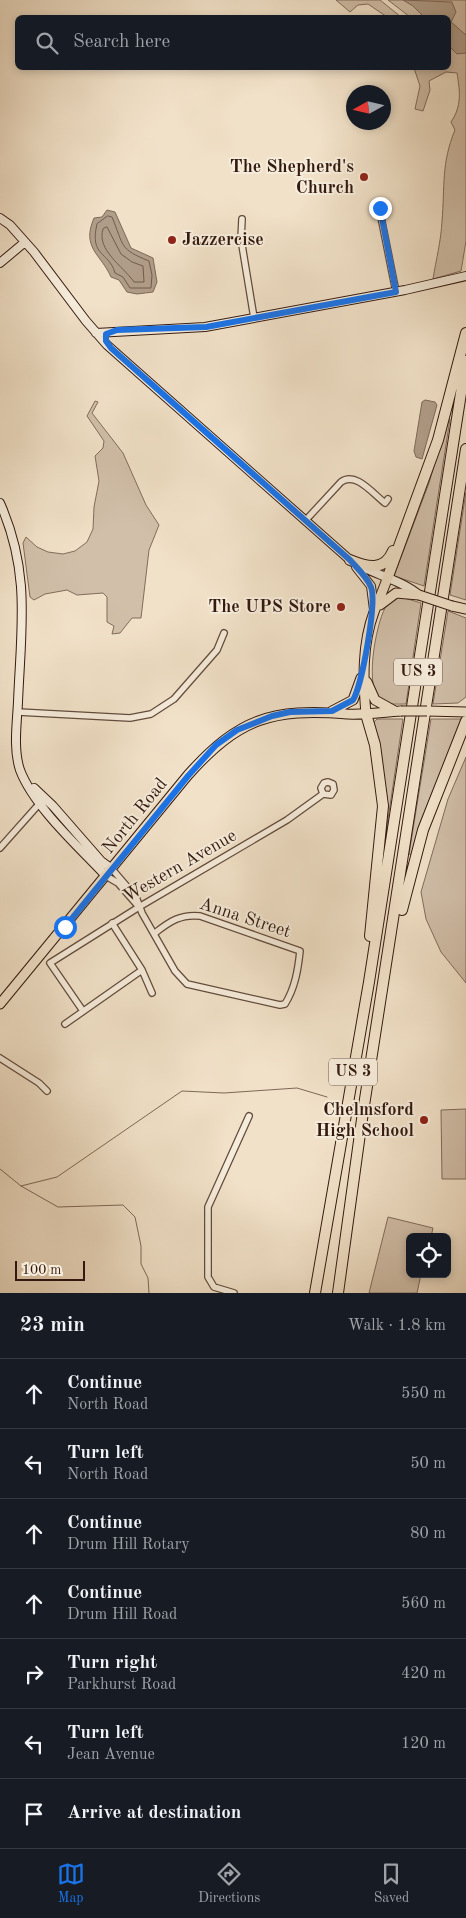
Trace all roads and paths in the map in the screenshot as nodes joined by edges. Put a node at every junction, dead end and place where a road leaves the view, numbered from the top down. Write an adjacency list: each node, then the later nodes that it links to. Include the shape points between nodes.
1 (379, 207): 7 (street)
2 (0, 218): 4 (street)
3 (242, 219): 8 (street, via 241,239)
4 (25, 242): 5 (street); 10 (street)
5 (0, 263)
6 (466, 276): 7 (street)
7 (396, 292): 8 (street)
8 (254, 318): 9 (street, via 197,328)
9 (117, 330): 10 (street); 12 (street, via 106,334)
10 (96, 332): 12 (street)
11 (466, 333): 18 (highway, via 438,440 417,503)
12 (107, 345): 17 (street)
13 (466, 362): 42 (highway, US 3)
14 (466, 449): 41 (highway, US 3)
15 (388, 499): 17 (street, via 384,503 354,478 347,478)
16 (0, 503): 28 (street, via 11,529 23,592)
17 (305, 521): 19 (street)
18 (402, 535): 19 (highway, via 383,564 368,567); 20 (highway)
19 (350, 560): 20 (street); 23 (street, via 371,586)
20 (387, 580): 21 (street, via 410,587); 23 (main road)
21 (419, 594): 22 (main road, bridge); 23 (main road, via 393,594)
22 (461, 609)
23 (374, 612): 25 (main road)
24 (224, 633): 28 (street, via 217,650 179,693 151,714 130,718)
25 (364, 668): 26 (main road, North Road, via 353,700); 27 (main road, via 375,700 383,707); 30 (main road)
26 (332, 711): 30 (main road, North Road); 36 (main road, North Road, via 272,716 228,736 188,776)
27 (398, 711): 29 (main road, North Road, bridge); 30 (main road, North Road)
28 (18, 712): 32 (street, via 17,756)
29 (466, 712)
30 (366, 714): 42 (highway, via 375,745 383,806)
31 (466, 721): 41 (highway, via 416,854)
32 (26, 780): 34 (street); 36 (street, via 54,806)
33 (323, 794): 37 (street, Western Avenue, via 287,820)
34 (40, 803): 35 (street); 36 (street)
35 (0, 848)
36 (109, 873): 37 (street); 44 (main road, North Road)
37 (139, 907): 38 (street, Western Avenue); 39 (street)
38 (112, 923): 40 (street); 45 (street, Western Avenue, via 50,963)
39 (155, 933): 39 (street, Anna Street, via 175,971 186,984 285,1004 298,970 300,951 200,916 188,915 172,920)
40 (142, 970): 43 (street); 45 (street)
41 (386, 979): 52 (highway, US 3, via 363,1112)
42 (369, 982): 51 (highway, US 3)
43 (152, 993)
44 (0, 1004)
45 (83, 1011): 46 (street)
46 (65, 1024)
47 (0, 1058): 48 (street)
48 (47, 1091)
49 (250, 1116): 50 (street, via 208,1207 208,1277 214,1287)
50 (234, 1293)
51 (315, 1293)
52 (338, 1293)

